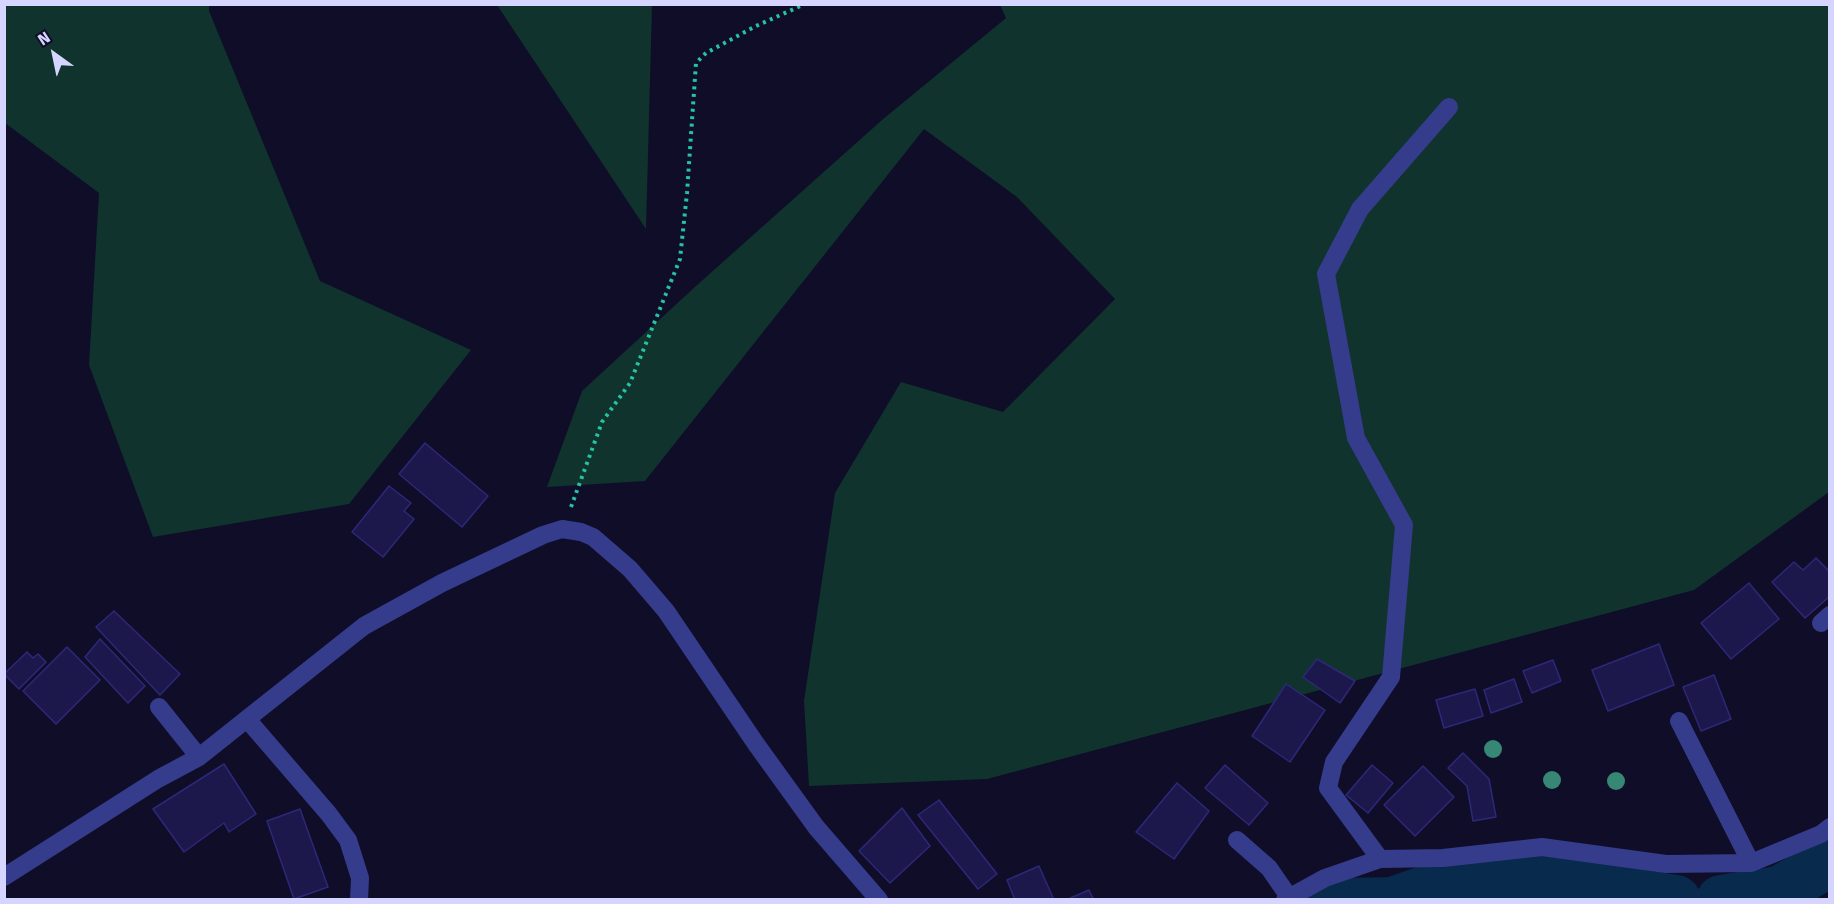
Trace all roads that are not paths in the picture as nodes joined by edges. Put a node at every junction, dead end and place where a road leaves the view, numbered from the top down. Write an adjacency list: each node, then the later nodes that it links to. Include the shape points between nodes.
1 (1449, 107): 8 (street, via 1360,209 1326,274 1356,438 1404,525 1391,677 1334,762 1328,788)
2 (159, 707): 5 (street)
3 (247, 719): 5 (street); 12 (street, via 348,840 360,878); 13 (street, via 364,627 442,583 562,529 581,532 593,537 630,569 666,611 816,827)
4 (1678, 721): 9 (street)
5 (199, 757): 10 (street)
6 (1830, 826): 9 (street, via 1821,834)
7 (1237, 840): 11 (street, via 1269,868)
8 (1380, 859): 9 (street, via 1443,858 1542,847 1666,864); 11 (street, via 1324,878)
9 (1751, 863)
10 (9, 870)
11 (1287, 898)
12 (358, 900)
13 (879, 900)

